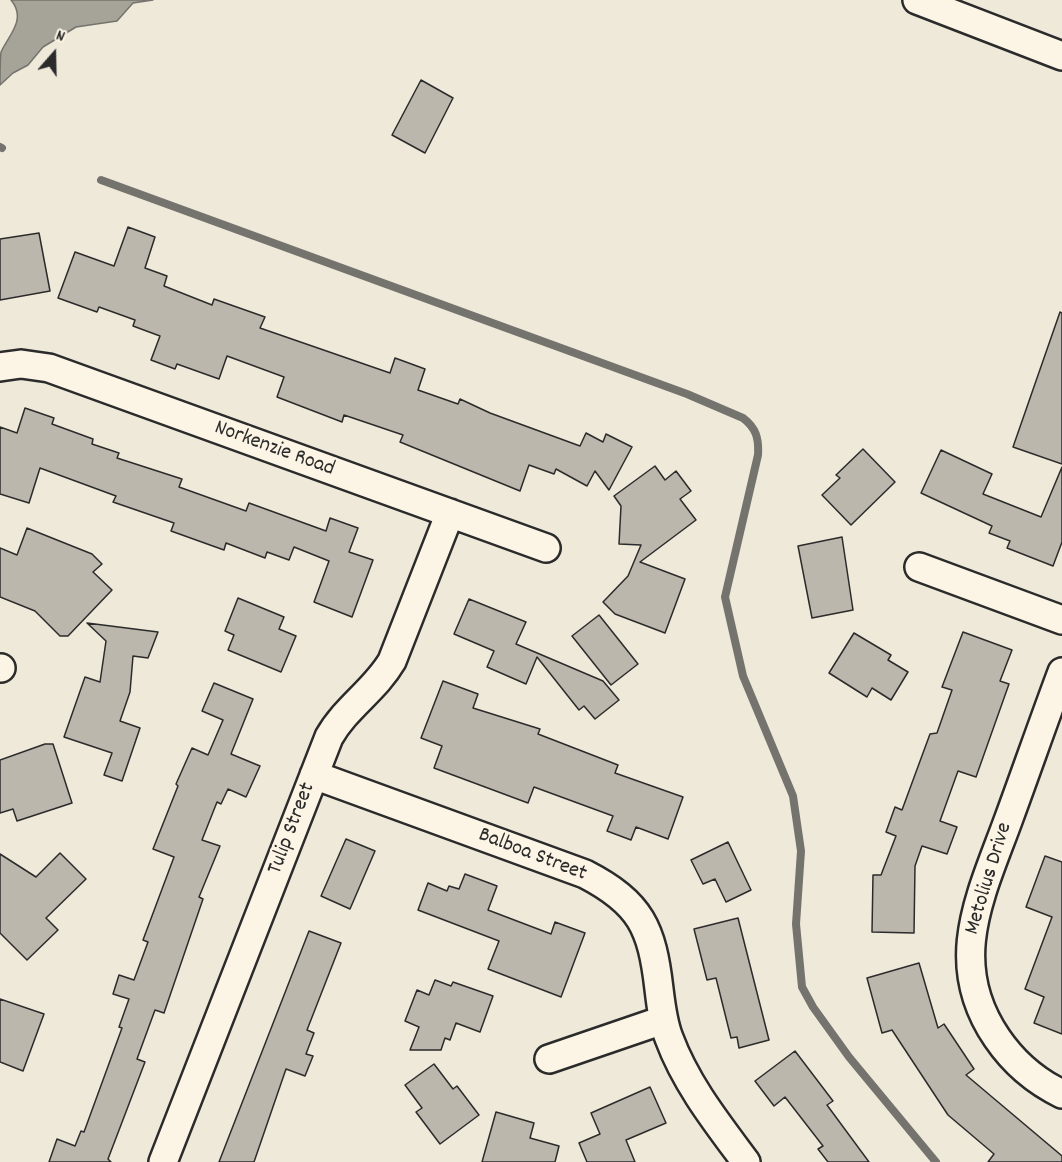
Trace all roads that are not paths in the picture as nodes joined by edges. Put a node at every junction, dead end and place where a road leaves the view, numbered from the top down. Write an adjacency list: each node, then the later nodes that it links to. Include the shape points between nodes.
1 (917, 0): 2 (street)
2 (1062, 56)
3 (0, 367): 4 (street, Norkenzie Road, via 21,364 49,368)
4 (450, 513): 5 (street, Norkenzie Road); 9 (street, Tulip Street, via 392,661 384,676 336,725)
5 (546, 548)
6 (919, 567): 7 (street)
7 (1062, 620)
8 (1062, 672): 12 (street, Metolius Drive, via 979,898 969,960 983,1015 1002,1045 1027,1073)
9 (314, 775): 10 (street, Balboa Street, via 585,874 610,887 628,902 651,939); 13 (street, Tulip Street)
10 (663, 1020): 11 (street); 14 (street, Balboa Street, via 690,1084)
11 (549, 1059)
12 (1062, 1094)
13 (163, 1162)
14 (746, 1162)

